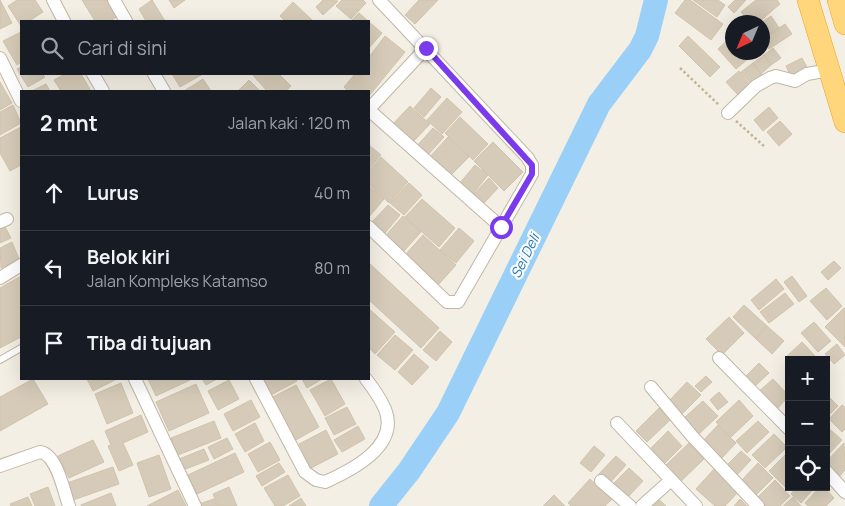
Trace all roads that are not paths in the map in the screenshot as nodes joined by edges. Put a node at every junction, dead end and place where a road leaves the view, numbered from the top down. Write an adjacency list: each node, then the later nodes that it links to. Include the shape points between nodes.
1 (53, 0): 6 (street)
2 (114, 0): 7 (street)
3 (378, 0): 9 (street)
4 (838, 0): 8 (highway)
5 (808, 2): 11 (highway)
6 (63, 20)
7 (125, 20)
8 (845, 24)
9 (426, 48): 17 (street); 21 (street, via 532,165 532,174)
10 (0, 58): 16 (street)
11 (829, 70): 19 (street, via 807,74 795,81 776,76 770,78 756,86); 20 (highway)
12 (94, 75): 14 (street)
13 (155, 75): 15 (street)
14 (102, 90)
15 (163, 90)
16 (20, 99)
17 (370, 109)
18 (370, 111): 21 (street)
19 (728, 113)
20 (845, 122)
21 (501, 227): 22 (street, via 458,302 447,302)
22 (370, 228)
23 (20, 266): 24 (street)
24 (0, 278)
25 (20, 349): 27 (lane)
26 (719, 358): 33 (street)
27 (0, 360)
28 (135, 380): 40 (street)
29 (257, 380): 30 (street, via 305,472 325,482 372,454 385,437 386,410)
30 (367, 380)
31 (650, 387): 44 (street)
32 (617, 423): 36 (street)
33 (785, 425)
34 (0, 466): 39 (street, via 40,452 46,453 53,461)
35 (830, 475): 38 (street)
36 (671, 480): 42 (street); 43 (street)
37 (601, 481): 41 (street)
38 (845, 492)
39 (69, 506)
40 (195, 506)
41 (630, 506)
42 (642, 506)
43 (696, 506)
44 (758, 506)

